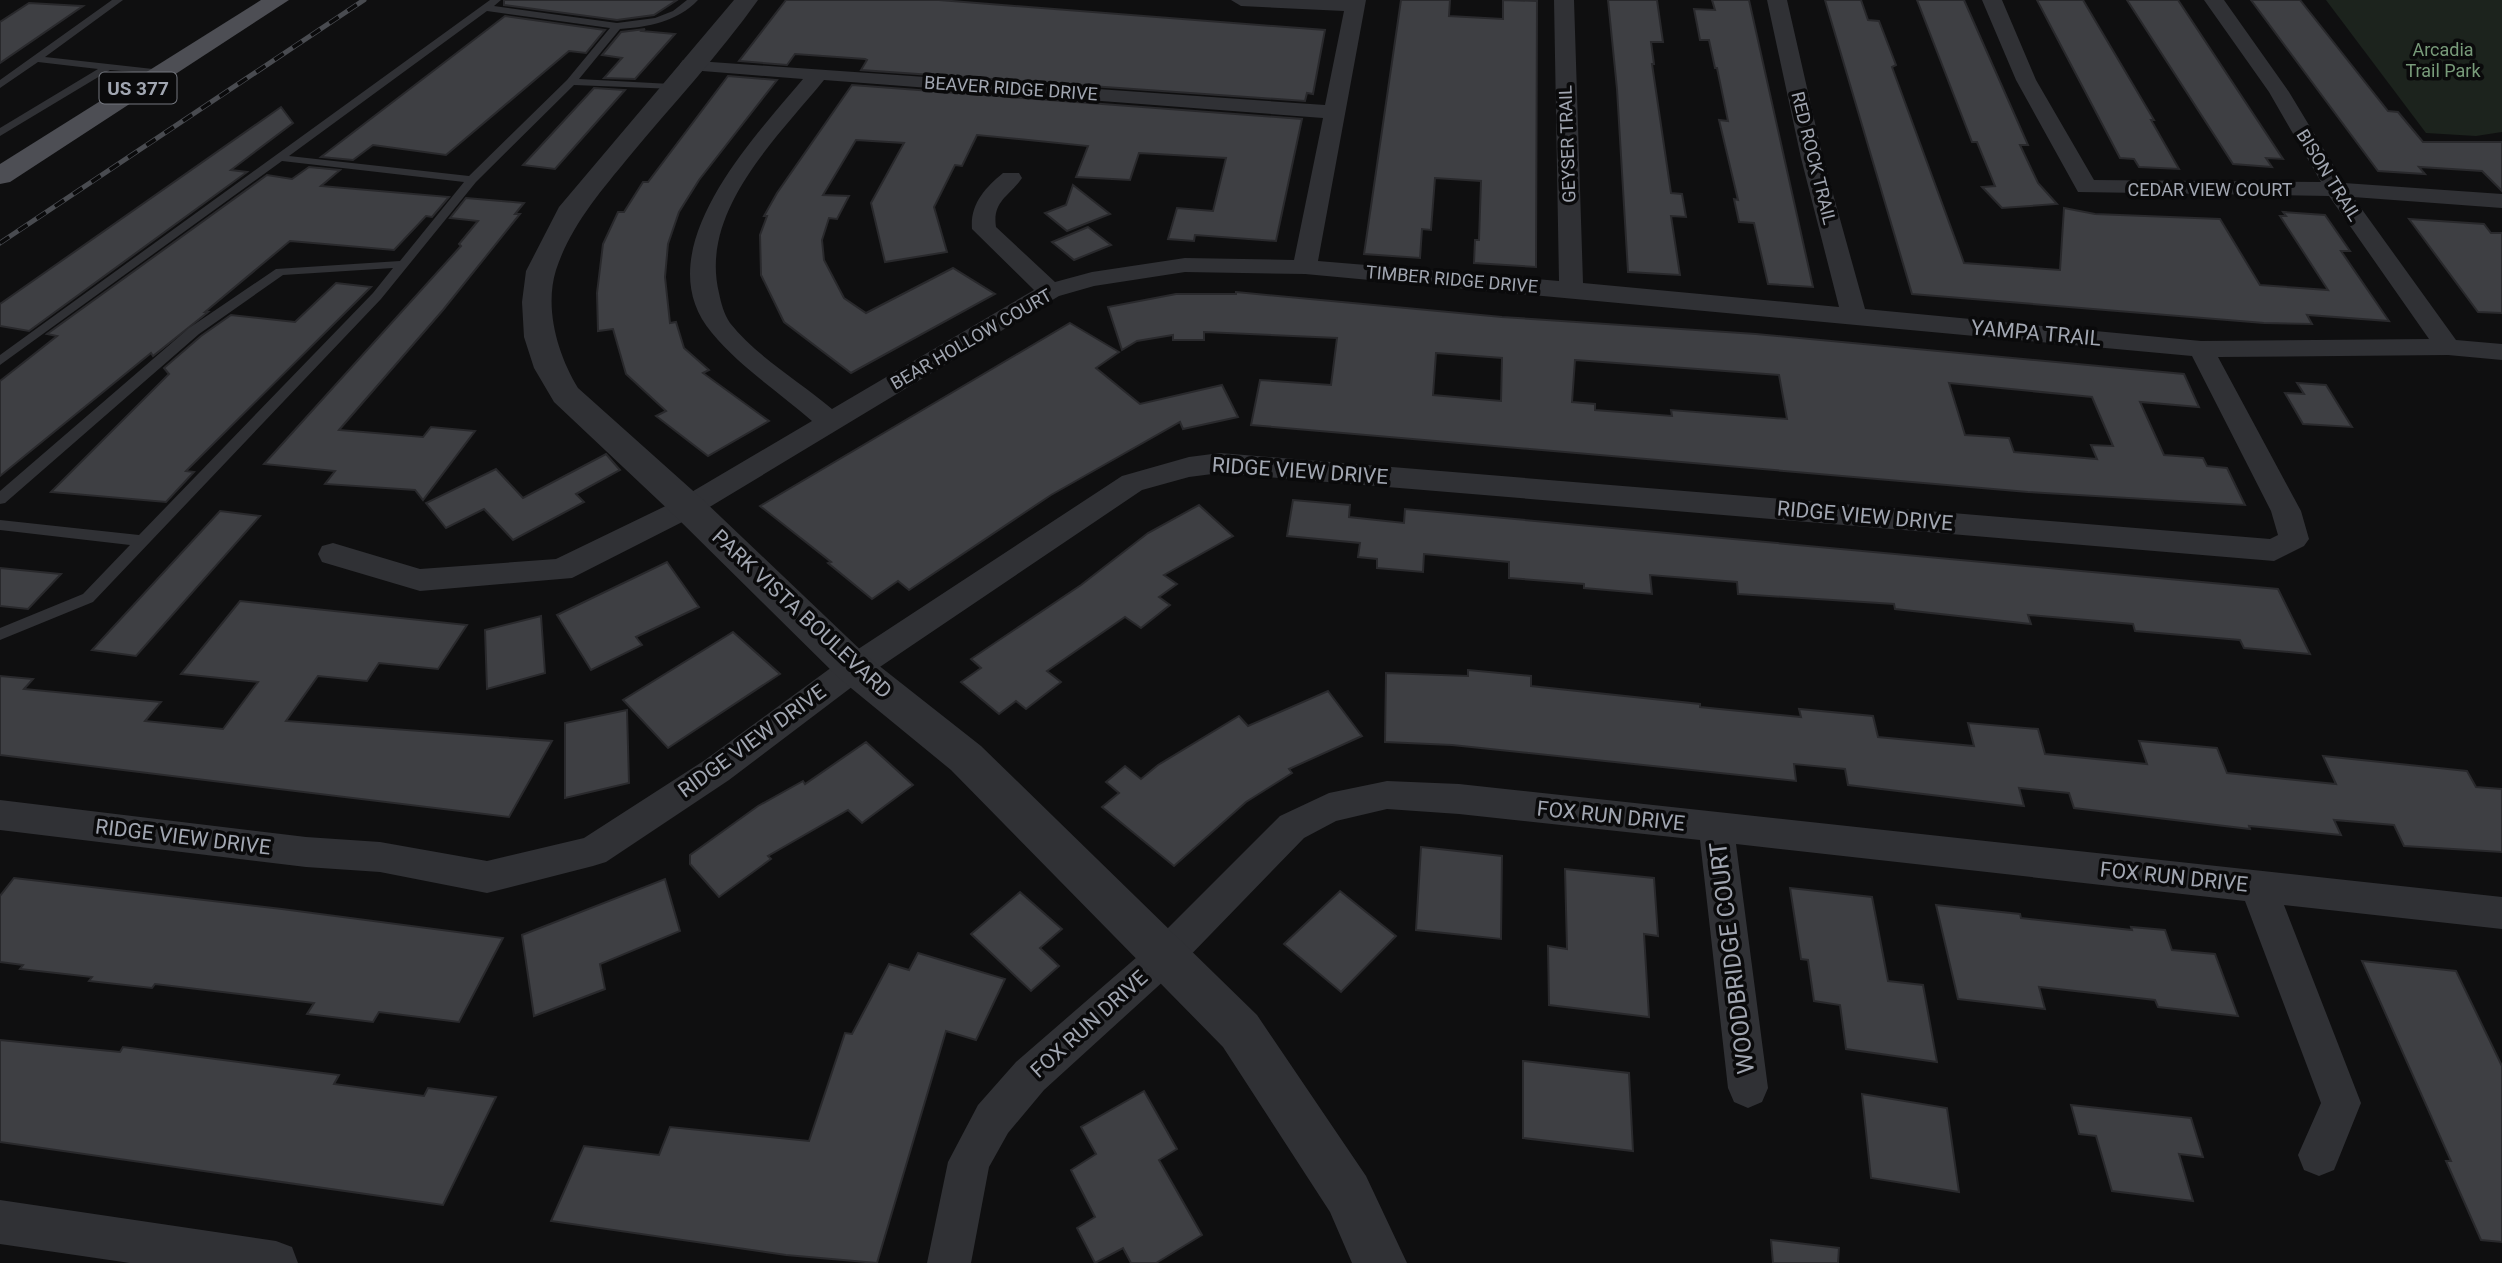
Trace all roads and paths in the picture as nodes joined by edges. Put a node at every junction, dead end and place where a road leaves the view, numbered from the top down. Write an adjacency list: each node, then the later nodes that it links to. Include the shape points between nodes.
1 (96, 0): 10 (lane)
2 (277, 0): 16 (main road, US 377)
3 (693, 0): 13 (lane, via 674,15 646,24)
4 (746, 0): 18 (street, PARK VISTA BOULEVARD)
5 (1241, 0): 11 (street)
6 (1564, 0): 32 (street, GEYSER TRAIL)
7 (1777, 0): 34 (street, RED ROCK TRAIL)
8 (1992, 0): 27 (street, CEDAR VIEW COURT, via 2026,80 2086,187)
9 (2214, 0): 27 (street, BISON TRAIL, via 2279,92)
10 (117, 1): 14 (lane)
11 (1355, 3): 21 (street)
12 (491, 4): 13 (lane); 23 (lane)
13 (617, 26): 19 (lane)
14 (36, 59): 15 (lane); 20 (lane)
15 (108, 67): 16 (lane); 22 (lane)
16 (162, 73): 24 (main road, US 377)
17 (818, 74): 18 (street, BEAVER RIDGE DRIVE); 21 (street, BEAVER RIDGE DRIVE); 39 (street, via 727,191 709,228 702,287 718,326)
18 (680, 76): 19 (lane); 41 (street, PARK VISTA BOULEVARD, via 559,228 541,271 537,302 540,337 550,368 566,395)
19 (571, 82): 26 (lane)
20 (0, 85)
21 (1333, 113): 30 (street)
22 (0, 133)
23 (282, 158): 26 (lane); 38 (lane)
24 (0, 176)
25 (1011, 178): 33 (street, via 986,202 984,229)
26 (472, 180): 29 (lane)
27 (2336, 189): 28 (street, CEDAR VIEW COURT); 35 (street, BISON TRAIL)
28 (2502, 201)
29 (404, 264): 40 (lane, via 280,272 194,331); 43 (lane)
30 (1305, 267): 31 (street, BEAR HOLLOW COURT); 33 (street, BEAR HOLLOW COURT, via 1185,265)
31 (1333, 270): 32 (street, TIMBER RIDGE DRIVE)
32 (1572, 289): 34 (street, YAMPA TRAIL)
33 (1050, 291): 39 (street, BEAR HOLLOW COURT)
34 (1854, 316): 36 (street, YAMPA TRAIL)
35 (2448, 347): 36 (street, YAMPA TRAIL); 37 (street, YAMPA TRAIL)
36 (2201, 349): 46 (street, RIDGE VIEW DRIVE, via 2286,511 2294,539 2274,550 1220,463 1132,483)
37 (2502, 352)
38 (0, 361)
39 (830, 421): 41 (street, BEAR HOLLOW COURT)
40 (0, 499)
41 (688, 507): 44 (street, BEAR HOLLOW COURT, via 561,569 420,580); 46 (street, PARK VISTA BOULEVARD)
42 (0, 525): 43 (lane)
43 (143, 541): 45 (lane, via 88,598)
44 (333, 554)
45 (0, 634)
46 (854, 668): 47 (street, RIDGE VIEW DRIVE, via 717,770 593,851 487,877 380,857); 51 (street, PARK VISTA BOULEVARD, via 966,758)
47 (0, 815)
48 (1716, 827): 49 (street, FOX RUN DRIVE); 51 (street, FOX RUN DRIVE, via 1387,795 1329,808 1292,827); 52 (street, WOODBRIDGE COURT)
49 (2258, 886): 50 (street, FOX RUN DRIVE); 53 (street, via 2341,1103)
50 (2502, 913)
51 (1165, 956): 56 (street, FOX RUN DRIVE, via 1030,1076 993,1119 969,1162); 57 (street, PARK VISTA BOULEVARD, via 1240,1031 1348,1194)
52 (1748, 1088)
53 (2319, 1155)
54 (0, 1222): 55 (street)
55 (276, 1263)
56 (948, 1263)
57 (1380, 1263)

